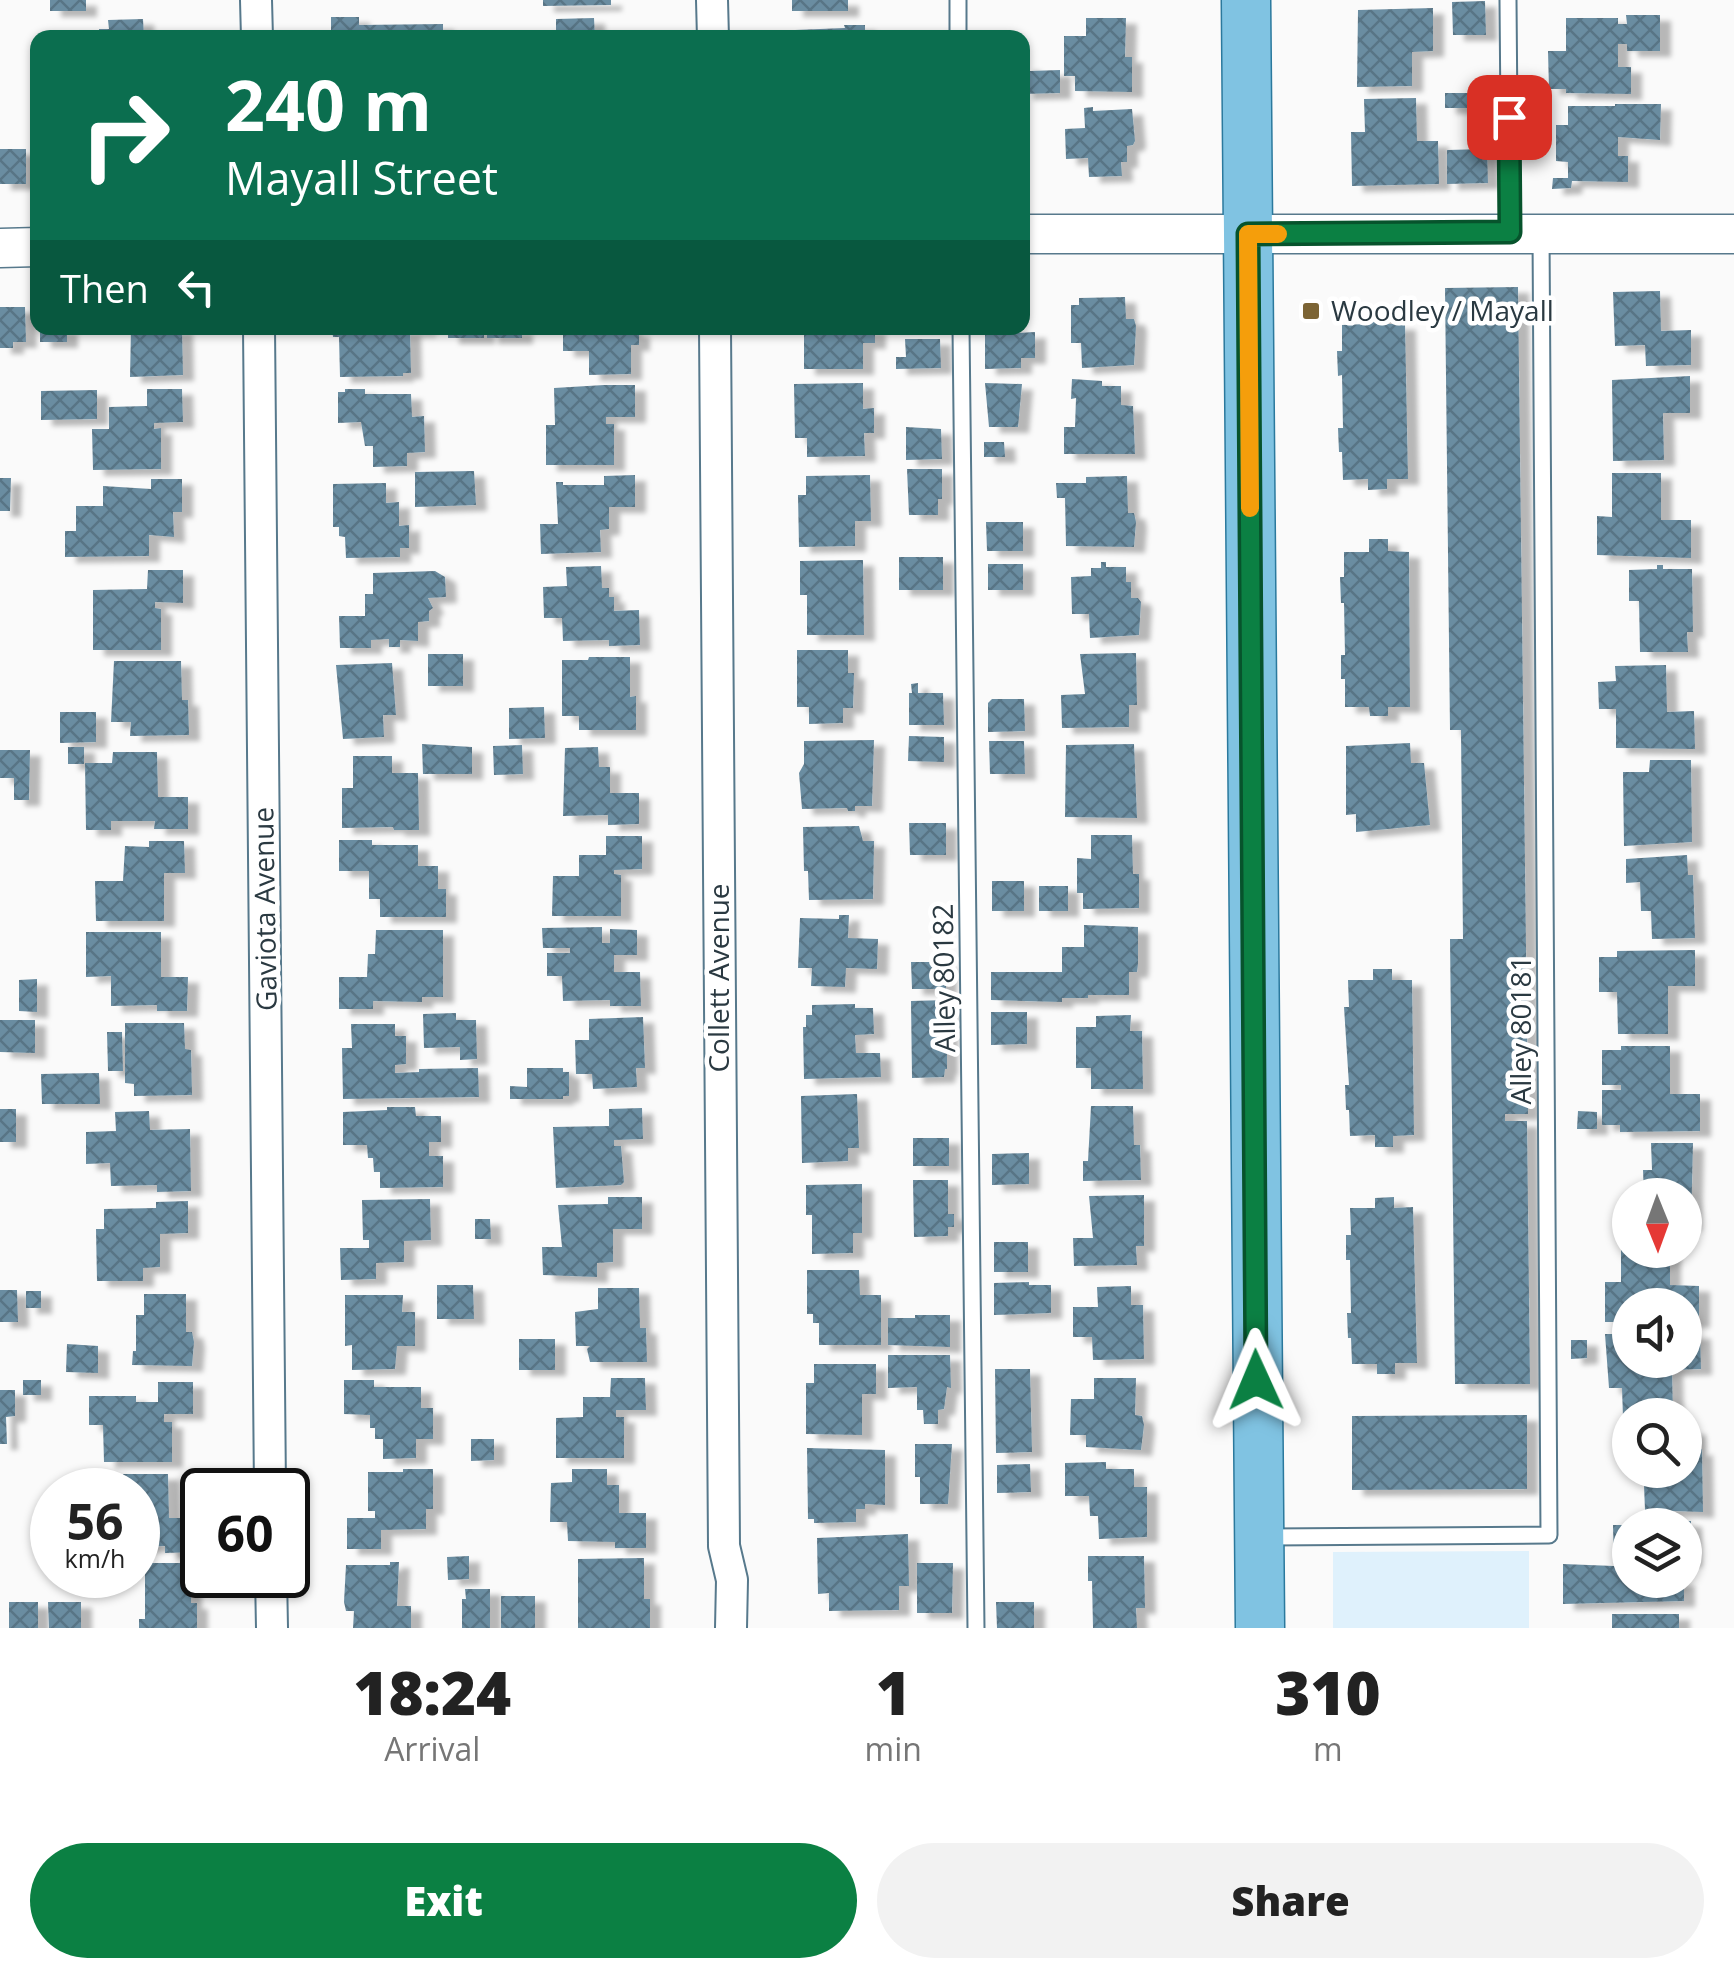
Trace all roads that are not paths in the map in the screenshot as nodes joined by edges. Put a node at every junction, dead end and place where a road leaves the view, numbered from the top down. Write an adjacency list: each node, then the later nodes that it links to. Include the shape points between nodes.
1 (256, 0): 6 (street)
2 (712, 0): 7 (street)
3 (958, 0): 8 (lane)
4 (1246, 0): 11 (main road)
5 (1508, 0): 9 (lane)
6 (257, 30)
7 (713, 30)
8 (958, 30)
9 (1526, 233): 11 (street); 12 (street); 19 (lane, Alley 80181, via 1549,1534)
10 (1030, 234): 11 (street)
11 (1248, 234): 19 (main road)
12 (1734, 234)
13 (30, 247): 14 (street)
14 (0, 248)
15 (259, 335): 18 (street, Gaviota Avenue)
16 (715, 335): 22 (street, Collett Avenue, via 724,1546 732,1580)
17 (961, 335): 23 (lane, Alley 80182)
18 (270, 1468)
19 (1257, 1538): 24 (main road)
20 (271, 1598): 21 (street)
21 (272, 1628)
22 (731, 1628)
23 (976, 1628)
24 (1260, 1628)

